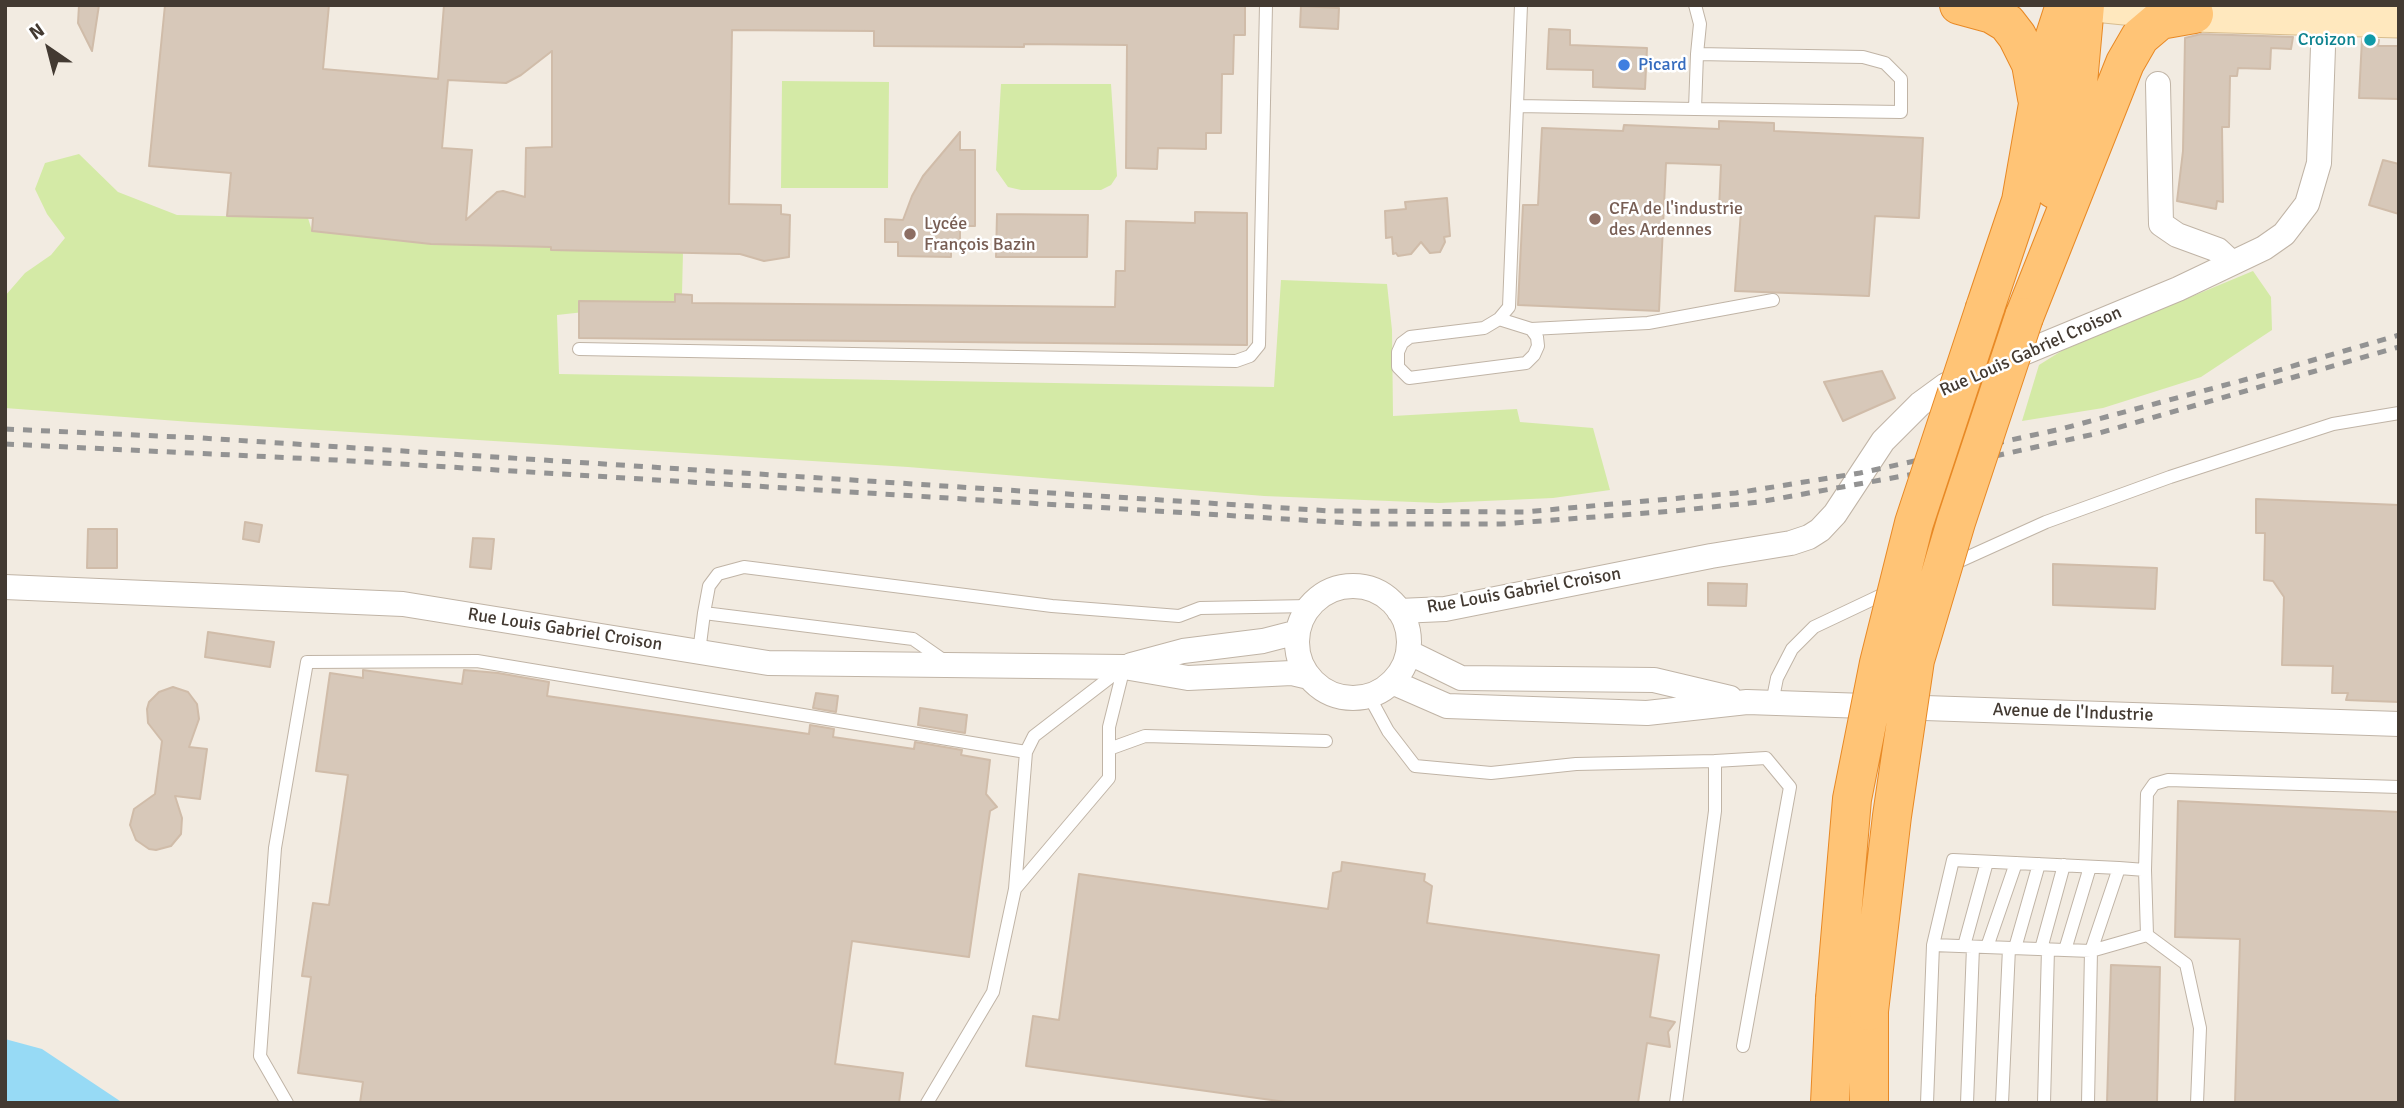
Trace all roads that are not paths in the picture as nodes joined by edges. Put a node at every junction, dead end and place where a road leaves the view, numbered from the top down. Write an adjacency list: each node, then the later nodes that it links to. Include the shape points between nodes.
1 (1266, 5): 21 (lane, via 1259,345 1250,356 1236,361)
2 (1521, 5): 14 (lane)
3 (1695, 5): 11 (lane, via 1700,23)
4 (1959, 5): 13 (highway, via 2007,23 2031,64)
5 (2065, 5): 13 (highway)
6 (2085, 5): 18 (highway, via 2077,94)
7 (2105, 5): 8 (main road)
8 (2194, 13): 9 (main road); 18 (highway, via 2160,20 2140,37 2125,63)
9 (2324, 18): 10 (main road); 16 (street, Rue Louis Gabriel Croison, via 2319,163 2307,204 2284,234)
10 (2399, 20)
11 (1697, 54): 15 (lane); 15 (lane, via 1863,57 1885,63 1901,79 1901,113)
12 (2158, 84): 16 (street, via 2161,224 2218,250)
13 (2038, 104): 61 (highway, bridge, via 2021,201 1914,523 1879,663 1852,799)
14 (1517, 106): 15 (lane); 19 (lane, via 1509,307)
15 (1695, 109)
16 (2232, 263): 27 (street, Rue Louis Gabriel Croison, via 1945,386 1883,441 1835,514 1809,537 1445,610)
17 (1773, 300): 20 (lane, via 1648,323)
18 (2024, 317): 61 (highway, bridge, via 1915,660 1892,816)
19 (1499, 319): 20 (lane); 20 (lane, via 1484,328 1410,337 1398,352 1398,367 1409,378 1526,363 1538,346)
20 (1531, 330)
21 (579, 349)
22 (2399, 413): 23 (lane, via 2333,424 2170,477 2046,522)
23 (1932, 573)
24 (1919, 579): 38 (lane, via 1814,627 1792,649 1777,678)
25 (5, 587): 30 (street, Rue Louis Gabriel Croison, via 403,604)
26 (1310, 606): 27 (street, via 1333,590 1351,586 1387,597); 28 (lane, via 1200,608 1179,616 1052,606 744,567 718,573 709,586); 29 (street)
27 (1399, 611): 31 (street, via 1406,624)
28 (704, 613): 30 (lane); 32 (lane, via 913,639)
29 (1297, 632): 33 (street, Rue Louis Gabriel Croison); 34 (street, via 1297,648)
30 (699, 652): 32 (street, Rue Louis Gabriel Croison, via 768,663)
31 (1408, 652): 35 (street); 37 (street, Avenue de l'Industrie, via 1461,678 1654,680)
32 (950, 665): 33 (street, Rue Louis Gabriel Croison)
33 (1124, 667): 34 (street, Rue Louis Gabriel Croison, via 1188,678 1292,673); 41 (lane, via 1109,727); 42 (lane, via 1034,736)
34 (1309, 677): 36 (street, via 1336,696)
35 (1392, 682): 36 (street); 37 (street, Avenue de l'Industrie, via 1447,706 1647,713)
36 (1368, 696): 43 (lane, via 1415,766 1490,773 1576,764)
37 (1747, 702): 38 (street, Avenue de l'Industrie)
38 (1772, 703): 39 (street, Avenue de l'Industrie)
39 (2399, 724)
40 (1326, 741): 41 (lane, via 1145,736)
41 (1109, 749): 52 (lane, via 1109,778)
42 (1026, 752): 52 (lane); 63 (lane, via 477,661 307,662 275,848 260,1056)
43 (1715, 761): 62 (lane, via 1766,758 1790,787); 65 (lane, via 1715,811)
44 (2399, 787): 51 (lane, via 2168,779 2154,784 2147,794)
45 (1987, 862): 46 (lane); 54 (lane, via 1953,860); 55 (lane)
46 (2016, 863): 47 (lane); 56 (lane)
47 (2039, 864): 48 (lane); 57 (lane)
48 (2064, 865): 49 (lane); 58 (lane)
49 (2090, 867): 50 (lane); 59 (lane)
50 (2119, 868): 51 (lane); 60 (lane)
51 (2145, 870): 53 (lane)
52 (1015, 889): 64 (lane, via 993,992)
53 (2147, 935): 60 (lane); 73 (lane, via 2186,964 2200,1028)
54 (1933, 945): 55 (lane); 68 (lane)
55 (1969, 947): 56 (lane); 69 (lane)
56 (1987, 947): 57 (lane)
57 (2012, 948): 58 (lane); 70 (lane)
58 (2045, 949): 59 (lane); 71 (lane)
59 (2065, 950): 60 (lane)
60 (2091, 951): 72 (lane)
61 (1852, 1005): 66 (highway); 67 (highway)
62 (1743, 1046)
63 (287, 1103)
64 (927, 1103)
65 (1676, 1103)
66 (1830, 1103)
67 (1869, 1103)
68 (1927, 1103)
69 (1967, 1103)
70 (2002, 1103)
71 (2044, 1103)
72 (2088, 1103)
73 (2197, 1103)

